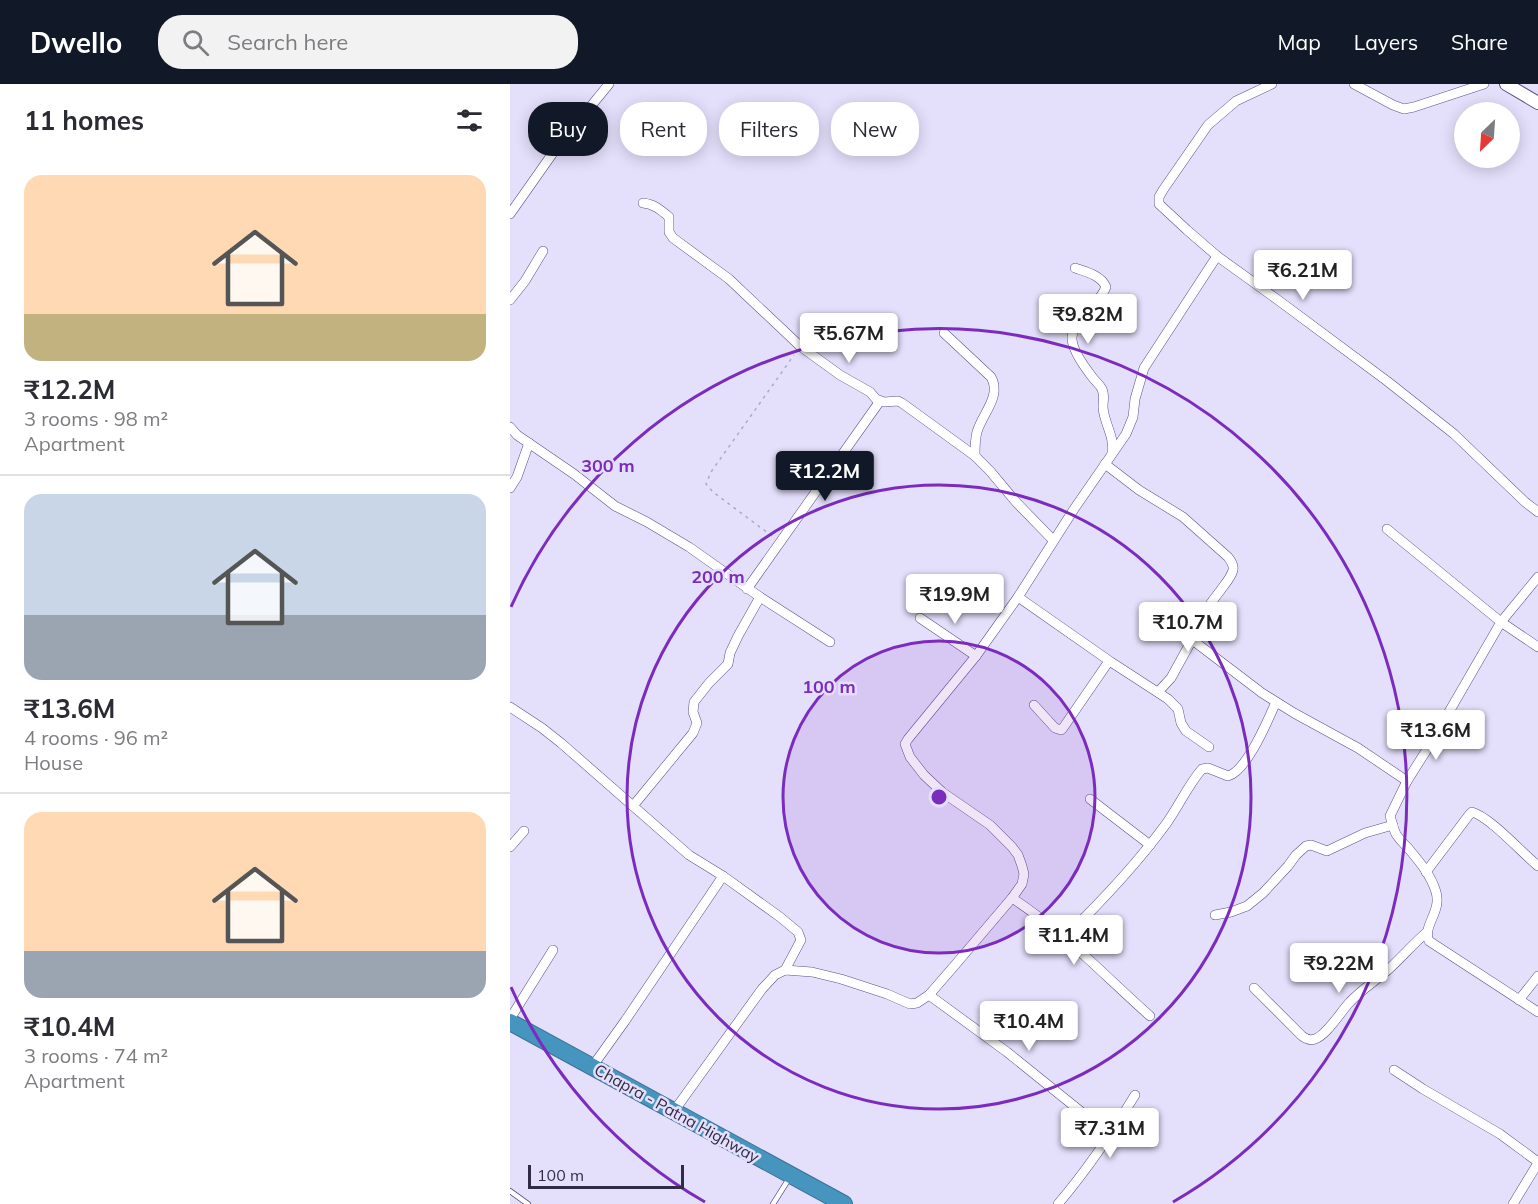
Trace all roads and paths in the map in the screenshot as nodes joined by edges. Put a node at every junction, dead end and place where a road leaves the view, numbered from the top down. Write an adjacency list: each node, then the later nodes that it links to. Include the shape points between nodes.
1 (609, 84): 8 (street)
2 (1272, 84): 10 (street, via 1236,101 1208,125 1159,197 1159,204)
3 (1354, 84): 4 (street, via 1404,109)
4 (1484, 84)
5 (1506, 84): 6 (street)
6 (1538, 103)
7 (643, 203): 14 (street, via 669,217 673,238 729,279)
8 (510, 214)
9 (543, 251): 12 (street)
10 (1217, 256): 18 (street, via 1144,368 1131,425); 22 (street, via 1445,427)
11 (1075, 268): 18 (street, via 1097,277 1106,287 1083,316 1072,338 1078,356 1105,397 1103,407 1113,442)
12 (510, 300)
13 (944, 333): 19 (street, via 994,382 994,395 976,432)
14 (800, 346): 15 (street); 25 (path, via 706,484)
15 (880, 401): 19 (street, via 902,403); 25 (street)
16 (510, 427): 17 (street)
17 (529, 443): 21 (street); 27 (street, via 615,506 689,547)
18 (1112, 455): 20 (street)
19 (975, 456): 24 (street)
20 (1105, 464): 24 (street); 32 (street, via 1183,517 1233,563 1230,577 1199,622)
21 (510, 488)
22 (1538, 512)
23 (1386, 529): 31 (street)
24 (1053, 540): 29 (street)
25 (780, 543): 27 (street)
26 (1538, 577): 31 (street)
27 (747, 588): 28 (street)
28 (760, 597): 33 (street); 44 (street, via 738,636 728,664 694,702 698,723 693,733)
29 (1018, 597): 35 (street); 36 (street)
30 (920, 618): 35 (street)
31 (1501, 622): 34 (street); 42 (street)
32 (1193, 638): 37 (street, via 1171,678); 38 (street)
33 (830, 642)
34 (1538, 646)
35 (976, 656): 52 (street, via 905,744 924,775 990,825 1018,855 1024,874)
36 (1109, 661): 37 (street); 39 (street, via 1060,730)
37 (1158, 692): 41 (street, via 1178,709 1186,731)
38 (1276, 702): 42 (street); 47 (street, via 1260,737 1237,772 1228,776 1202,769)
39 (1034, 705)
40 (510, 707): 44 (street, via 543,728)
41 (1209, 747)
42 (1407, 781): 45 (street, via 1390,816)
43 (1090, 799): 47 (street)
44 (633, 806): 51 (street, via 689,855)
45 (1392, 825): 50 (street); 53 (street, via 1327,851 1306,846 1247,906)
46 (524, 831): 48 (street)
47 (1150, 845): 55 (street)
48 (510, 847)
49 (1538, 866): 50 (street, via 1510,839 1472,812)
50 (1426, 872): 54 (street, via 1437,903)
51 (723, 876): 57 (street, via 798,932 801,940); 65 (street)
52 (1012, 898): 55 (street); 60 (street)
53 (1215, 915)
54 (1427, 932): 59 (street, via 1357,995 1317,1039 1302,1036); 61 (street, via 1430,941)
55 (1064, 938): 63 (street)
56 (553, 950): 64 (street)
57 (785, 970): 60 (street, via 841,979 910,1004); 68 (street, via 775,975 757,996)
58 (1538, 976): 61 (street)
59 (1254, 988)
60 (929, 995): 69 (street)
61 (1520, 1000): 62 (street)
62 (1538, 1012)
63 (1150, 1016)
64 (510, 1020): 65 (highway, Chapra - Patna Highway)
65 (592, 1066): 68 (highway, Chapra - Patna Highway)
66 (1394, 1070): 70 (street, via 1500,1134)
67 (1135, 1095): 69 (street)
68 (674, 1111): 71 (highway, Chapra - Patna Highway)
69 (1110, 1135): 76 (street)
70 (1538, 1162): 77 (street)
71 (791, 1175): 74 (lane); 75 (highway, Chapra - Patna Highway)
72 (510, 1191): 73 (lane)
73 (528, 1204)
74 (773, 1204)
75 (844, 1204)
76 (1058, 1204)
77 (1513, 1204)

